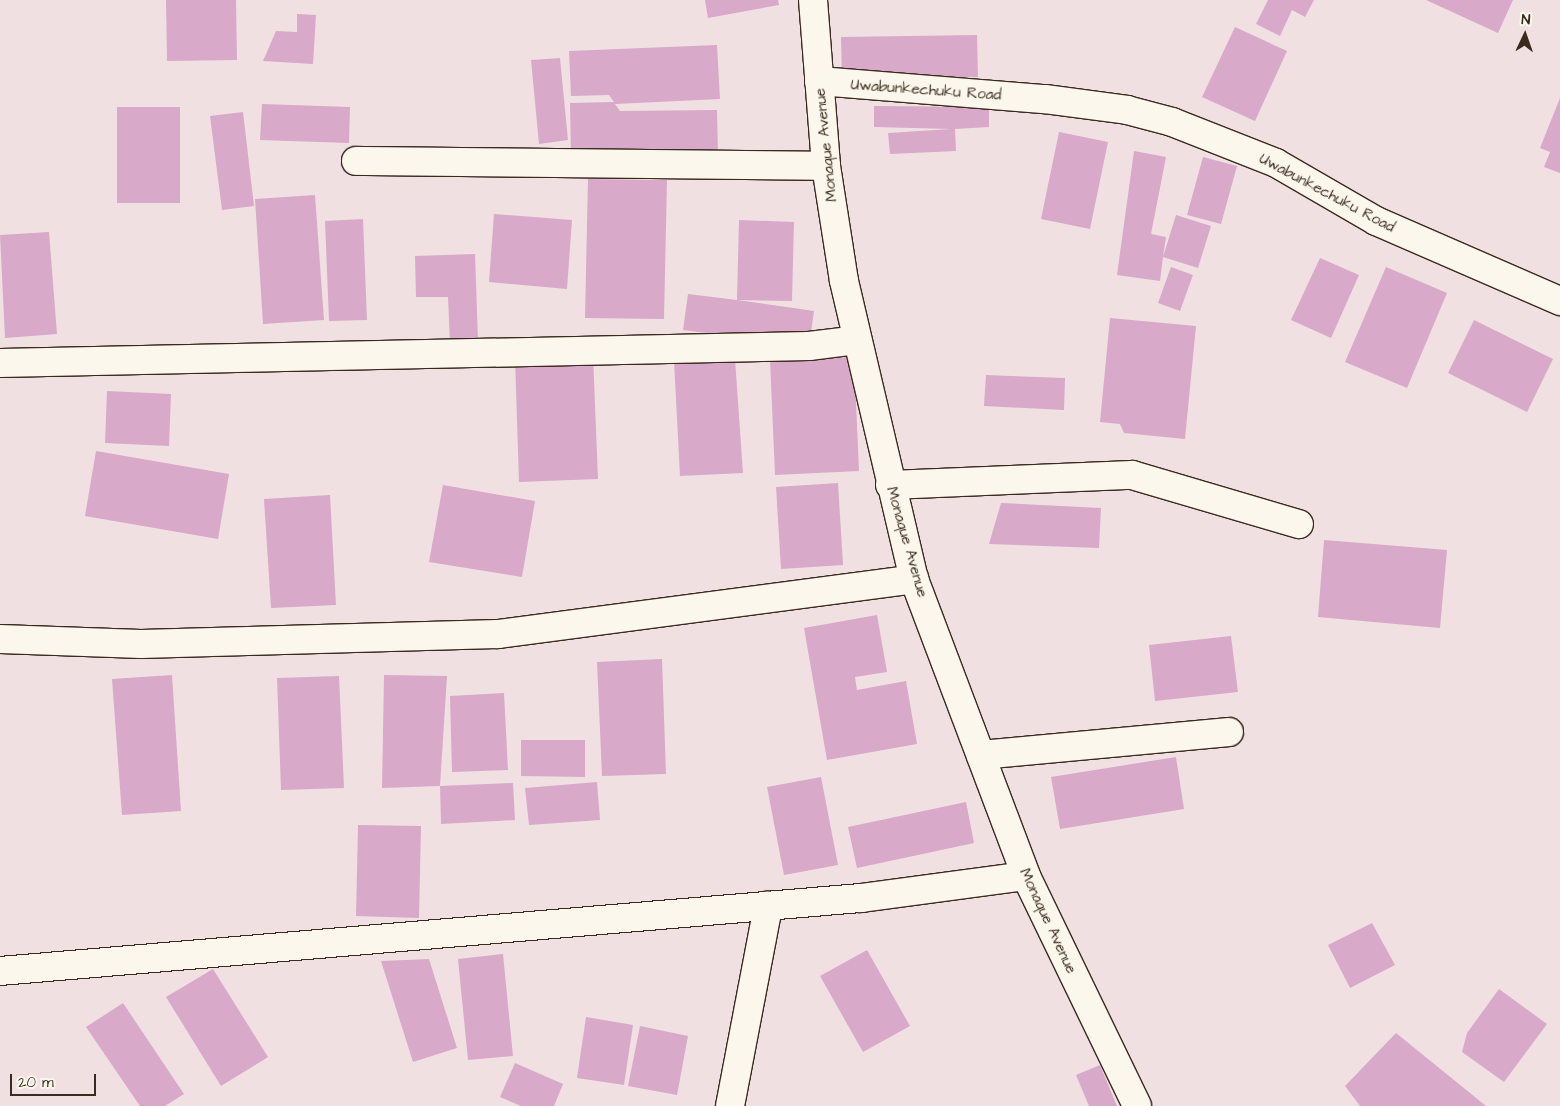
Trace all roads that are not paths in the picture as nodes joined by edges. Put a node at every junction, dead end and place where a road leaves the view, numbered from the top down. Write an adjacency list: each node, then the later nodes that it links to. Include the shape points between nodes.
1 (813, 0): 2 (street, Monaque Avenue)
2 (819, 81): 4 (street, Monaque Avenue); 5 (street, Uwabunkechuku Road, via 1045,99 1127,110 1172,122 1276,164 1376,221)
3 (356, 161): 4 (street)
4 (826, 166): 6 (street, Monaque Avenue)
5 (1560, 300)
6 (857, 340): 7 (street, via 809,346); 8 (street, Monaque Avenue)
7 (0, 363)
8 (890, 485): 9 (street, via 1132,474); 10 (street, Monaque Avenue)
9 (1299, 524)
10 (914, 579): 11 (street, via 498,634 141,644); 13 (street, Monaque Avenue)
11 (0, 638)
12 (1229, 732): 13 (street)
13 (981, 754): 14 (street, Monaque Avenue)
14 (1026, 876): 15 (street); 18 (street, Monaque Avenue)
15 (768, 906): 16 (street); 17 (street)
16 (0, 971)
17 (730, 1106)
18 (1138, 1106)

